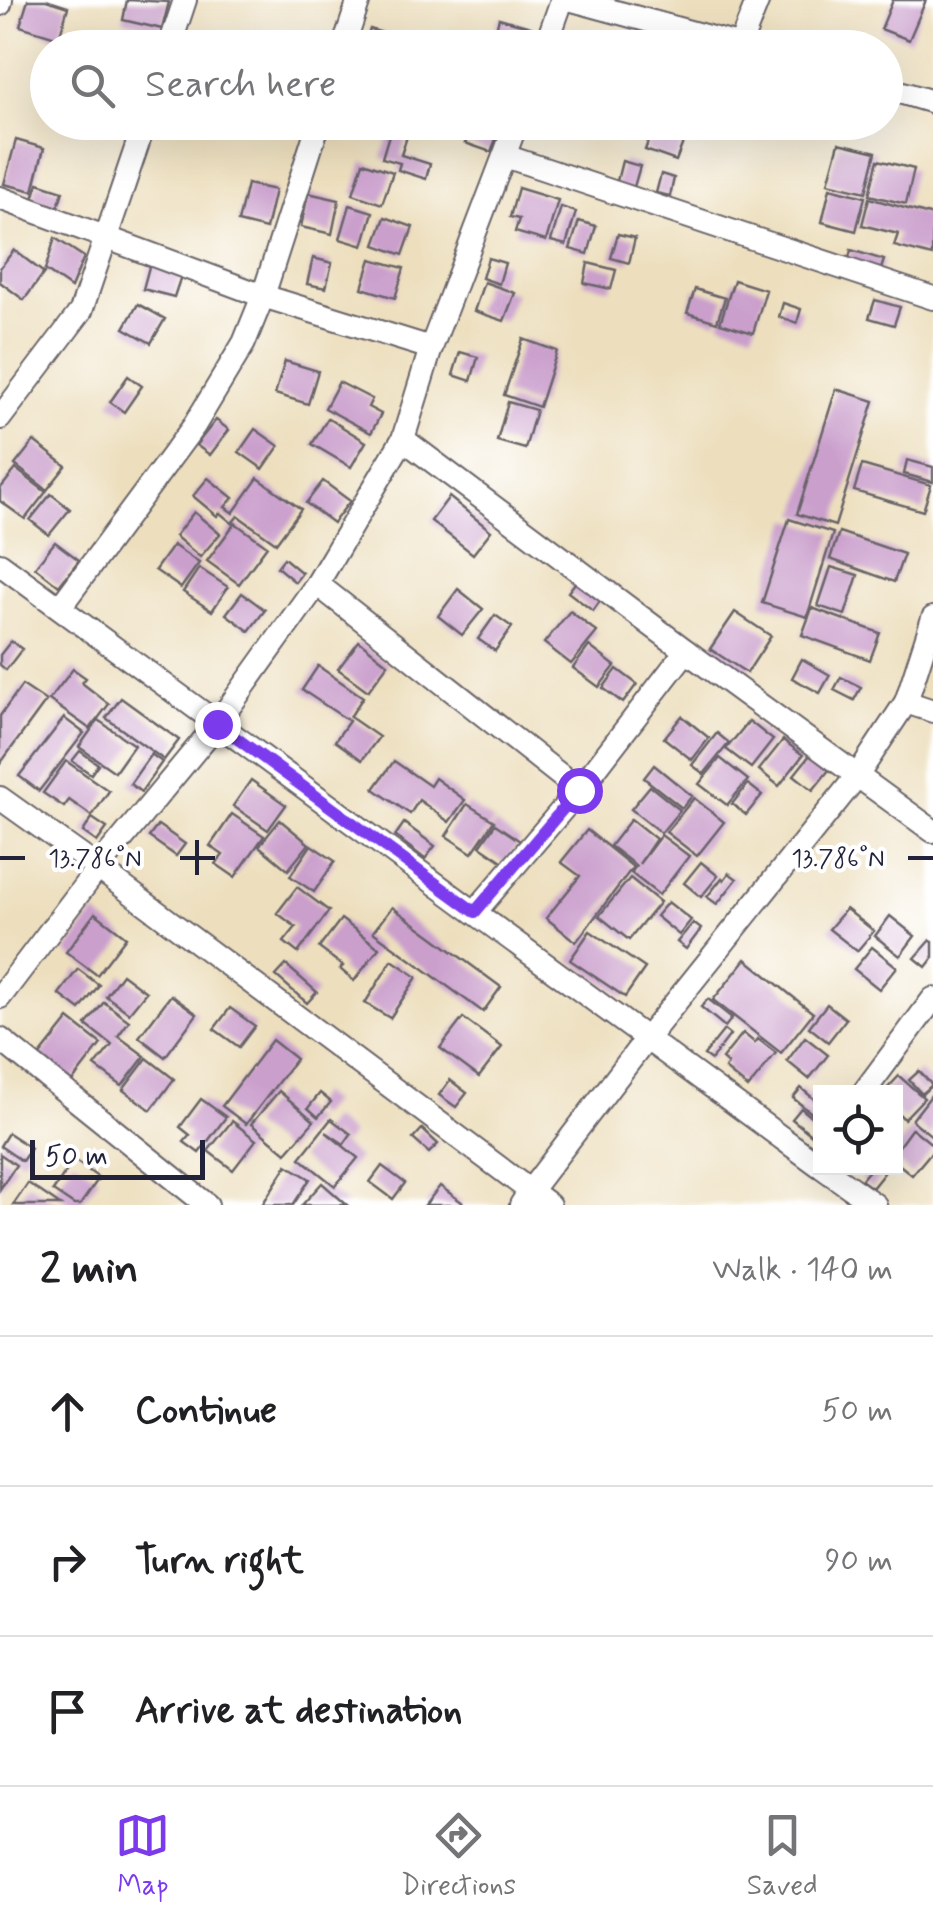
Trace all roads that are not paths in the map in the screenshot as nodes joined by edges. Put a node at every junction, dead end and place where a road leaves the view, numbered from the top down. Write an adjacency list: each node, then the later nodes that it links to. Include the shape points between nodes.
1 (185, 0): 6 (street)
2 (359, 0): 7 (street)
3 (562, 0): 8 (street)
4 (572, 0): 9 (street)
5 (758, 0): 10 (street)
6 (176, 30)
7 (350, 30)
8 (551, 30)
9 (684, 30)
10 (749, 30)
11 (903, 93): 12 (street)
12 (933, 102)
13 (139, 140): 18 (street)
14 (313, 140): 19 (street)
15 (511, 140): 16 (street)
16 (505, 156): 20 (street); 21 (street)
17 (0, 198): 18 (street)
18 (107, 236): 19 (street); 22 (street, via 81,310)
19 (263, 296): 21 (street); 26 (street, via 244,343 194,426)
20 (933, 298)
21 (431, 348): 23 (street)
22 (0, 418)
23 (403, 440): 25 (street); 28 (street)
24 (0, 564): 26 (street)
25 (317, 584): 31 (street); 33 (street)
26 (60, 607): 31 (street)
27 (933, 618): 29 (street)
28 (686, 651): 32 (street); 33 (street)
29 (906, 702): 30 (street); 32 (street)
30 (933, 710)
31 (217, 724): 36 (street); 37 (street)
32 (857, 776): 35 (street); 41 (street)
33 (579, 790): 37 (street)
34 (0, 798): 36 (street)
35 (933, 832)
36 (98, 868): 38 (street); 46 (street)
37 (475, 912): 41 (street)
38 (0, 997)
39 (933, 999): 40 (street)
40 (924, 1030): 43 (street)
41 (647, 1038): 44 (street); 46 (street)
42 (0, 1039): 47 (street)
43 (871, 1085)
44 (813, 1157)
45 (837, 1175): 48 (street)
46 (533, 1200)
47 (208, 1205)
48 (875, 1205)

